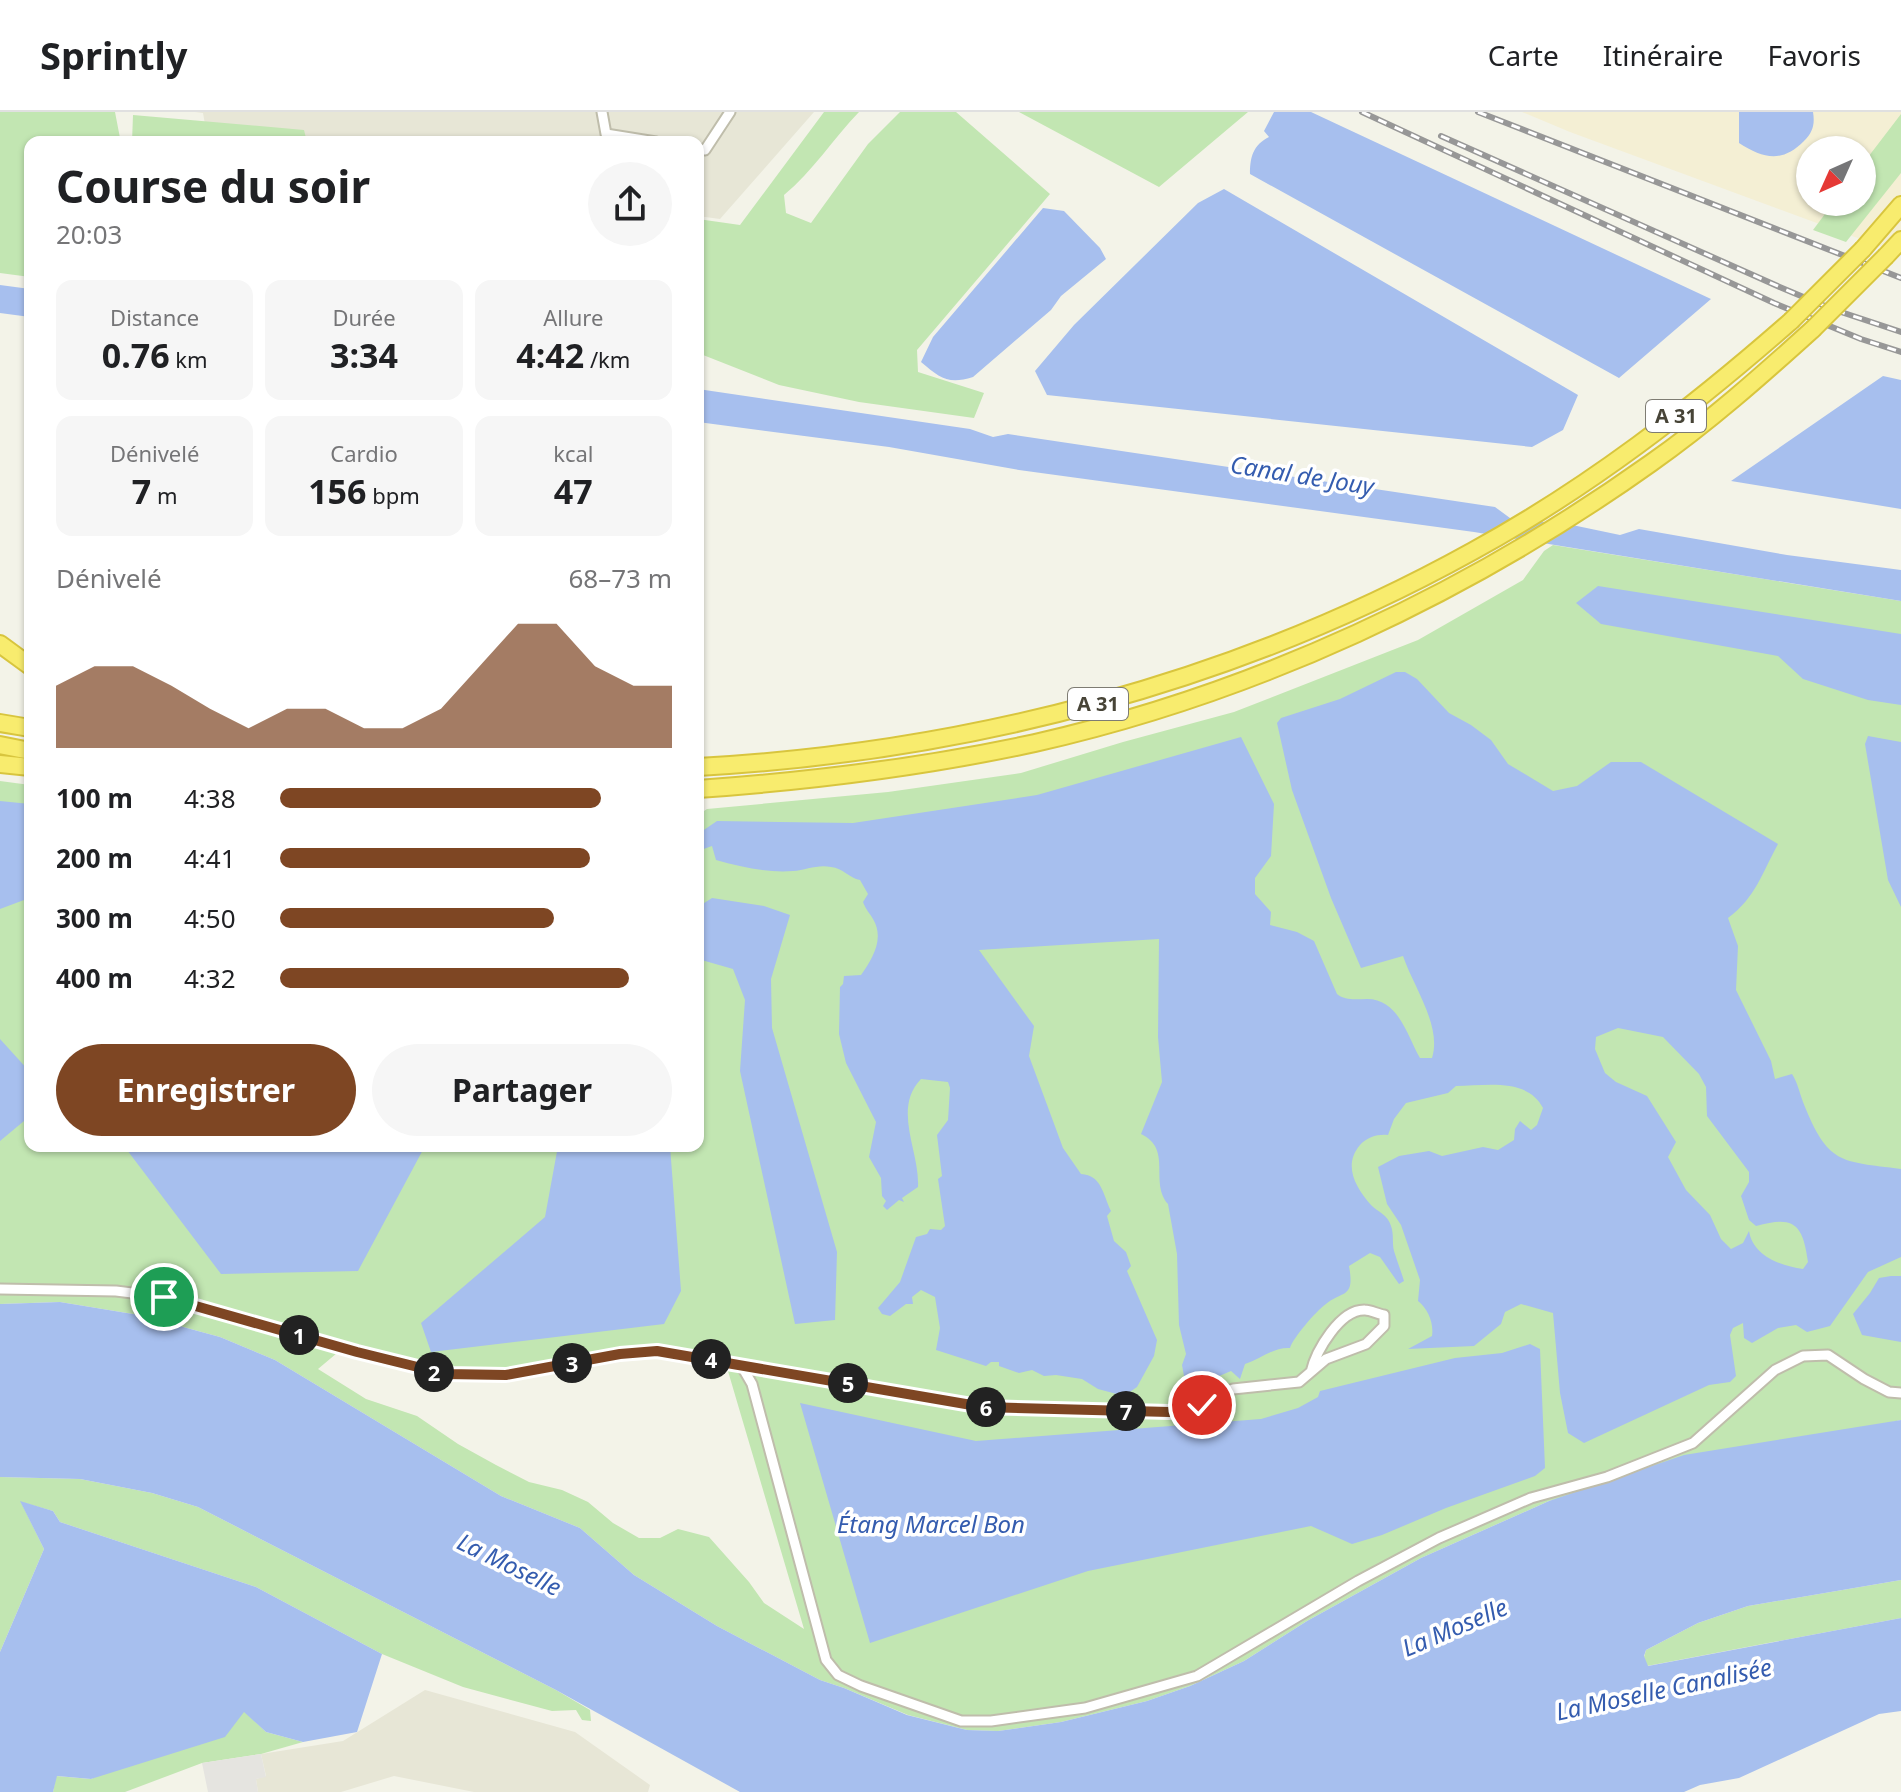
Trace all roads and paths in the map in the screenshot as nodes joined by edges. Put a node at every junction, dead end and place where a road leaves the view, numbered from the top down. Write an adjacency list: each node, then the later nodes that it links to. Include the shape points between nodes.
1 (602, 112): 3 (street, via 606,134)
2 (730, 112): 4 (street)
3 (618, 136)
4 (704, 150)
5 (1901, 205): 15 (highway, A 31, bridge, via 1791,321 1676,417 1555,502 1385,597 1213,668 1034,720 877,749)
6 (1901, 240): 16 (highway, A 31, bridge, via 1813,329 1692,432 1586,508 1398,614 1181,702 1036,742 908,766)
7 (0, 644): 8 (highway)
8 (24, 662)
9 (0, 723): 10 (highway)
10 (24, 727)
11 (0, 745): 12 (highway)
12 (24, 750)
13 (0, 764): 14 (highway)
14 (24, 766)
15 (704, 766)
16 (704, 788)
17 (0, 1289): 18 (street, via 164,1297 446,1374 506,1375 657,1351)
18 (741, 1365): 19 (street, via 983,1407 1169,1412 1202,1405 1233,1389 1299,1382); 20 (street, via 752,1384 826,1660 838,1675 861,1686 961,1721 1085,1708 1197,1676 1439,1538 1531,1498 1607,1477 1693,1443 1775,1370 1803,1356 1828,1355 1851,1373)
19 (1311, 1372): 19 (street, via 1326,1359 1366,1344 1384,1326 1384,1315 1353,1312 1324,1341)
20 (1901, 1393)

